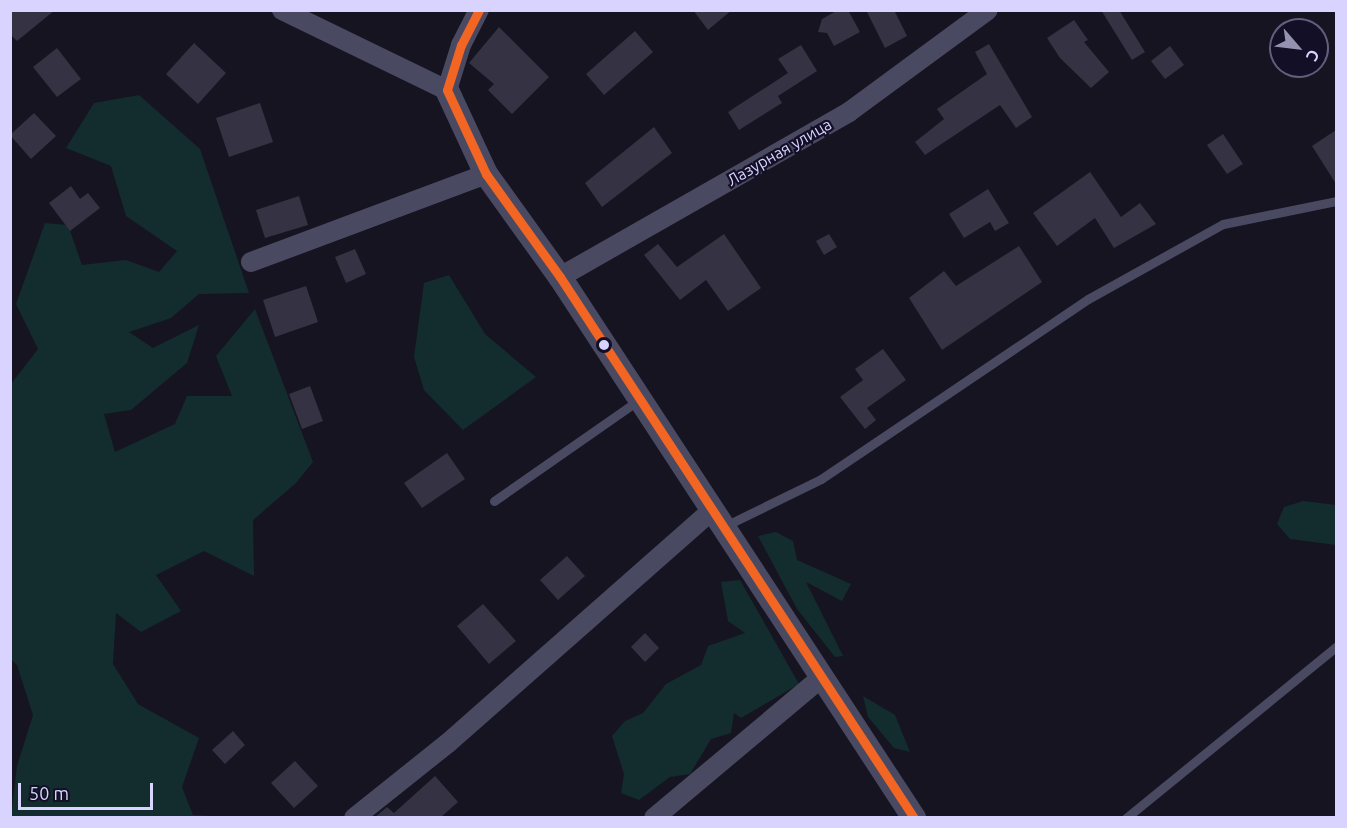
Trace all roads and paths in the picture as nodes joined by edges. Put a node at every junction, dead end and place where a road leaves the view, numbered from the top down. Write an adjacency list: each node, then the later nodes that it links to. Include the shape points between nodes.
1 (282, 10): 4 (street)
2 (479, 10): 4 (street, via 461,45)
3 (988, 10): 8 (street, Лазурная улица, via 849,112)
4 (447, 90): 5 (street)
5 (486, 174): 7 (street); 8 (street)
6 (1336, 201): 11 (lane, via 1223,224 1088,300 821,479)
7 (251, 262)
8 (560, 277): 9 (street)
9 (640, 399): 10 (lane); 11 (street)
10 (494, 501)
11 (718, 518): 13 (street); 14 (street)
12 (1336, 647): 17 (lane)
13 (822, 677): 15 (street); 16 (street)
14 (354, 818)
15 (654, 818)
16 (914, 818)
17 (1126, 818)

